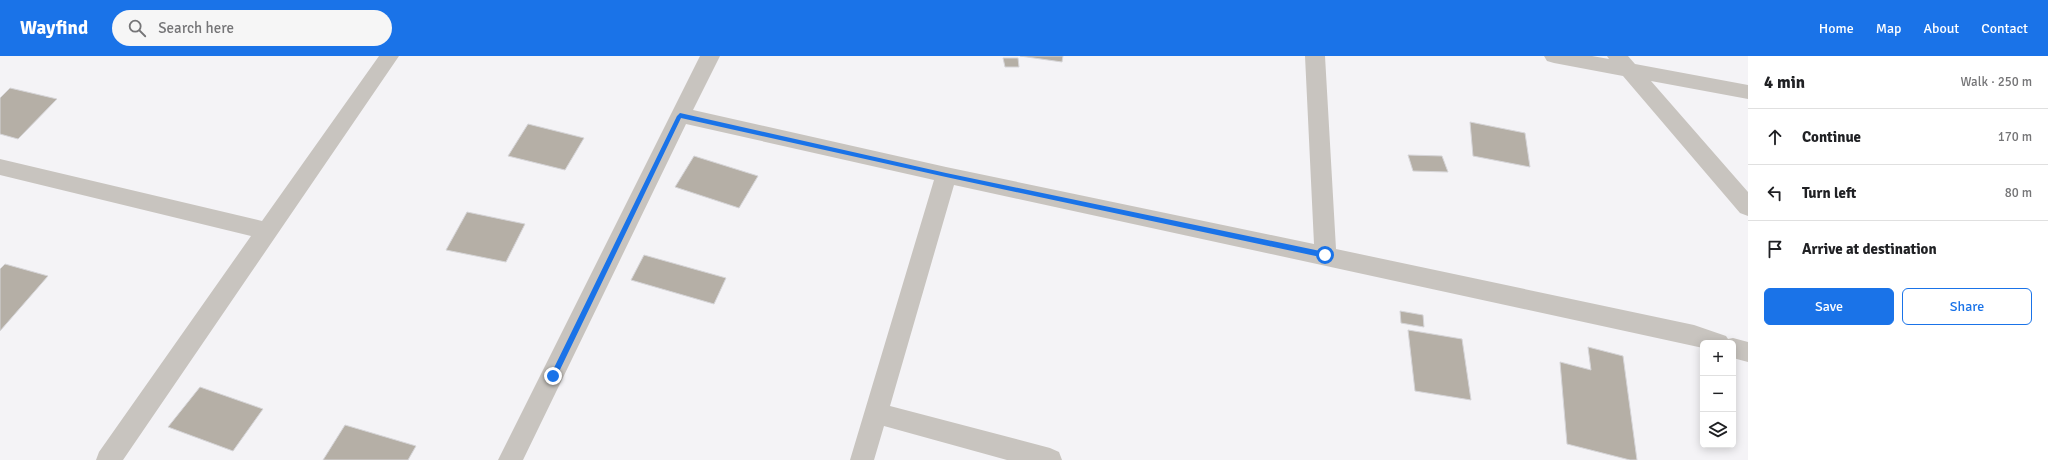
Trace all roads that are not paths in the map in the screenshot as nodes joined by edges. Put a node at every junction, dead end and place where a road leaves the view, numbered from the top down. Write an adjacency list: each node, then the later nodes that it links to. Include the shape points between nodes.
1 (389, 56): 11 (street)
2 (710, 56): 7 (street)
3 (1315, 56): 12 (street)
4 (1554, 56): 5 (street)
5 (1623, 63): 6 (street); 10 (street)
6 (1748, 92)
7 (680, 116): 9 (street); 18 (street)
8 (0, 167): 11 (street)
9 (946, 175): 12 (street); 16 (street)
10 (1748, 207)
11 (267, 231): 17 (street)
12 (1325, 255): 13 (street)
13 (1709, 340)
14 (1736, 349): 15 (street)
15 (1748, 352)
16 (876, 413): 19 (street); 20 (street)
17 (108, 460)
18 (510, 460)
19 (862, 460)
20 (1050, 460)

